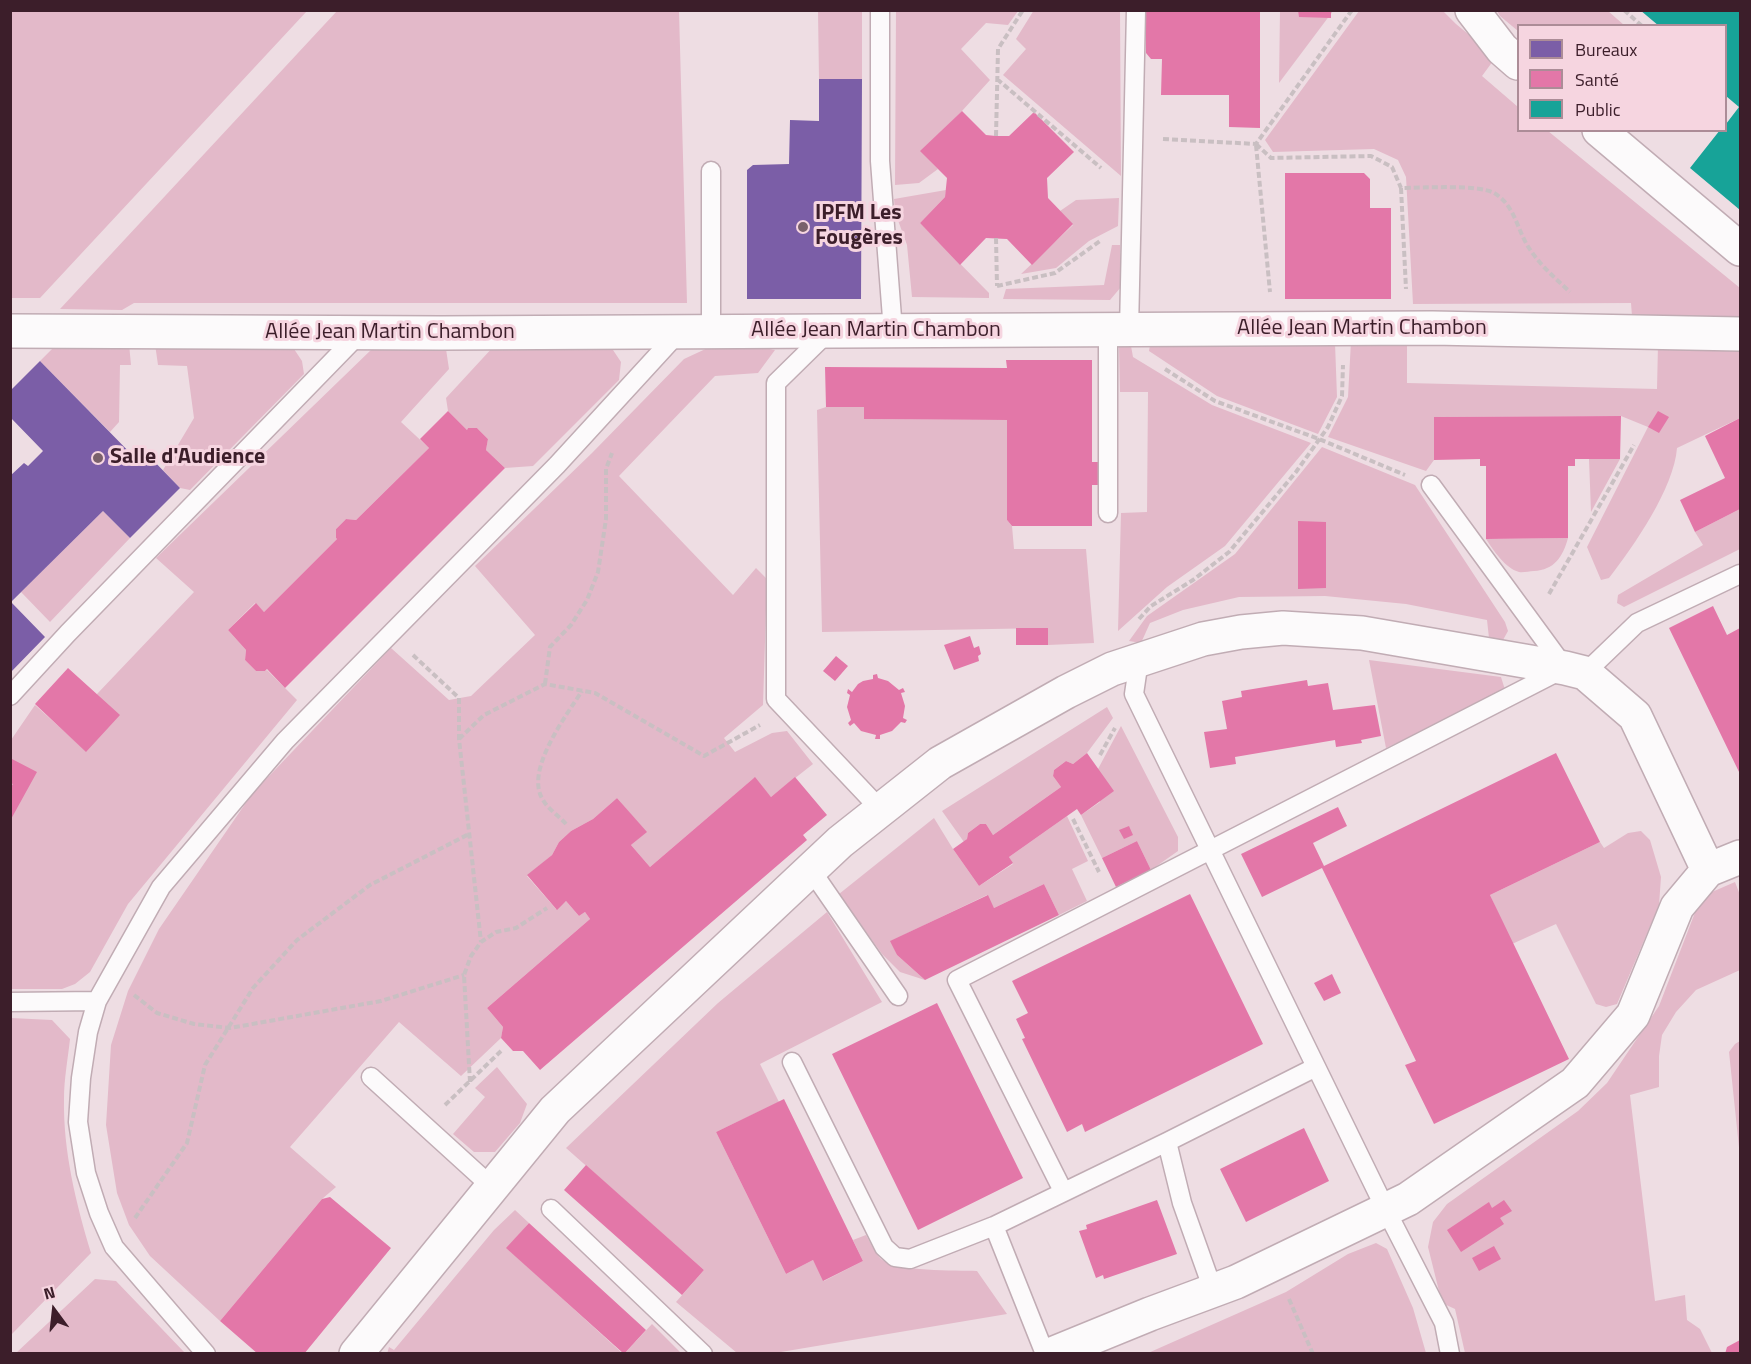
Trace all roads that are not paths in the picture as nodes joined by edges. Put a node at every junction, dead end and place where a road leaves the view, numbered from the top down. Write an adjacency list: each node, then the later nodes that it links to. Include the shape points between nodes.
1 (880, 10): 10 (lane, via 880,161)
2 (1136, 10): 8 (lane, via 1132,229)
3 (1472, 10): 4 (street)
4 (1517, 62)
5 (1601, 132): 7 (street)
6 (711, 171): 11 (lane)
7 (1740, 249)
8 (1118, 330): 10 (street, Allée Jean Martin Chambon); 14 (street, Allée Jean Martin Chambon, via 1407,328); 16 (lane)
9 (829, 331): 10 (street, Allée Jean Martin Chambon); 11 (street, Allée Jean Martin Chambon); 21 (lane, via 776,382 776,699)
10 (893, 331)
11 (695, 332): 12 (street, Allée Jean Martin Chambon); 27 (lane, via 557,465 285,741 162,887)
12 (360, 333): 13 (street, Allée Jean Martin Chambon); 20 (lane)
13 (14, 334)
14 (1740, 334)
15 (1431, 485): 19 (lane, via 1533,624)
16 (1108, 513)
17 (1740, 574): 19 (lane, via 1636,623)
18 (1139, 660): 19 (street, via 1203,639 1283,628 1362,633); 21 (street, via 1066,692 940,763); 22 (lane, via 1134,694)
19 (1575, 670): 22 (lane); 25 (street, via 1635,716)
20 (10, 696)
21 (881, 810): 24 (street)
22 (1210, 849): 30 (lane); 34 (lane, via 957,980)
23 (1740, 858): 25 (street)
24 (811, 870): 26 (lane); 33 (street, via 555,1110)
25 (1708, 870): 36 (street, via 1677,907 1633,1015 1575,1083 1408,1199)
26 (898, 996)
27 (97, 1001): 28 (lane); 39 (lane, via 88,1032 78,1122 86,1173 114,1247)
28 (10, 1002)
29 (792, 1062): 37 (lane, via 884,1247 895,1257 910,1259)
30 (1316, 1067): 32 (lane); 36 (lane)
31 (371, 1077): 33 (lane)
32 (1167, 1142): 34 (lane); 38 (lane, via 1182,1203)
33 (492, 1187): 40 (street)
34 (1063, 1191): 37 (lane)
35 (551, 1209): 41 (lane)
36 (1386, 1210): 38 (street); 44 (lane, via 1443,1323)
37 (994, 1226): 42 (lane)
38 (1213, 1290): 43 (street)
39 (206, 1353)
40 (356, 1353)
41 (703, 1353)
42 (1045, 1353)
43 (1052, 1353)
44 (1450, 1353)

